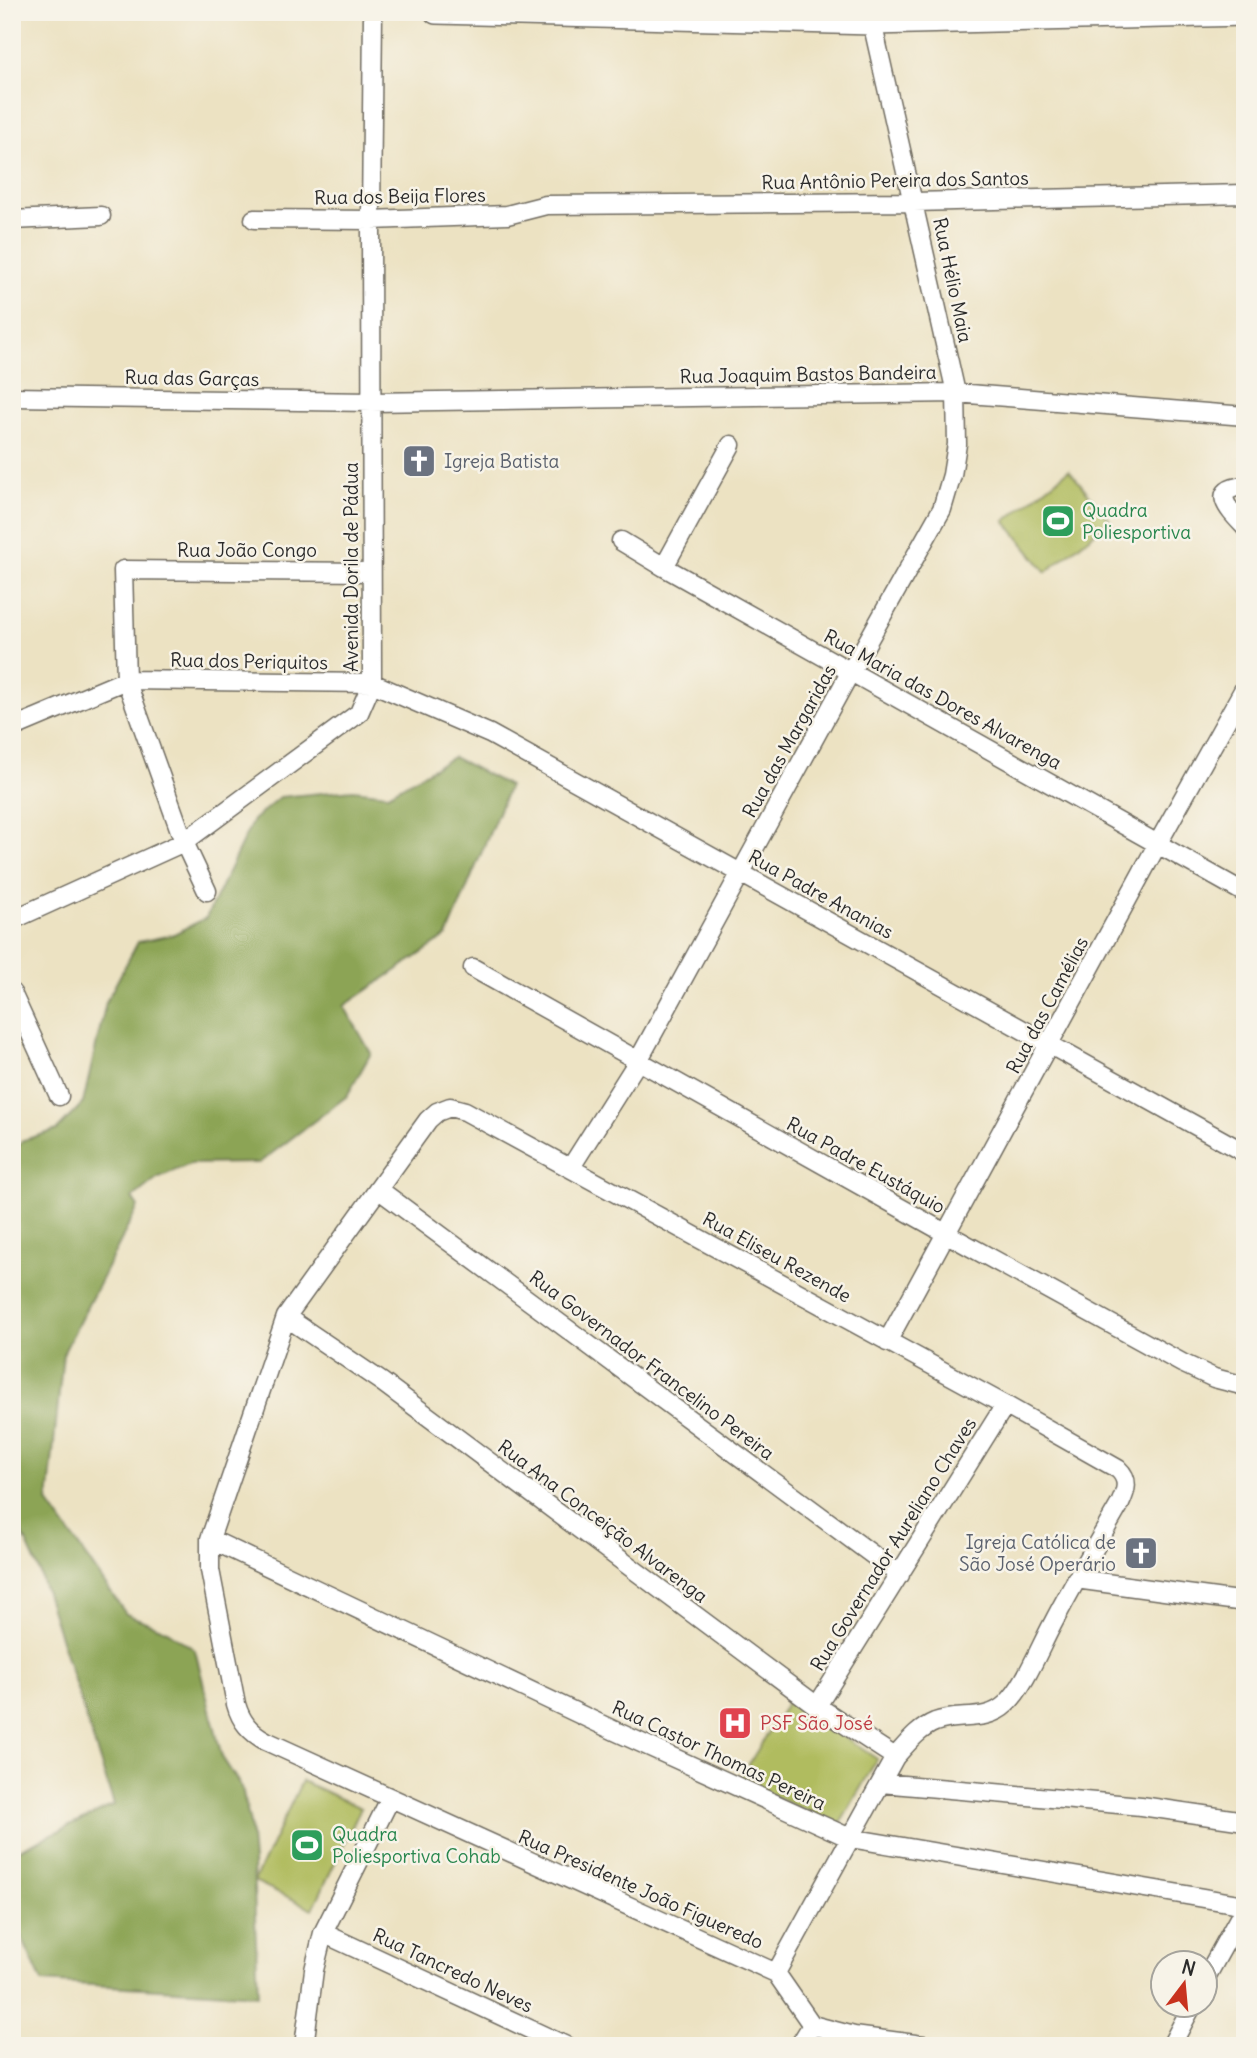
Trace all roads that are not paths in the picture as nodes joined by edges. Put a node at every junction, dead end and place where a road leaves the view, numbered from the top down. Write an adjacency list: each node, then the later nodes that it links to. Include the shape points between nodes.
1 (373, 12): 11 (street, Avenida Dorila de Pádua)
2 (436, 12): 4 (street)
3 (1245, 13): 4 (street)
4 (872, 18): 6 (street, Rua Hélio Maia)
5 (1245, 194): 6 (street, Rua Antônio Pereira dos Santos)
6 (914, 202): 7 (street, Rua Antônio Pereira dos Santos); 12 (street, Rua Hélio Maia)
7 (546, 205): 11 (street, Rua dos Beija Flores, via 507,215)
8 (102, 216): 10 (street)
9 (254, 219): 11 (street, Rua dos Beija Flores)
10 (12, 220)
11 (371, 220): 14 (street, Avenida Dorila de Pádua)
12 (956, 393): 14 (street, Rua Joaquim Bastos Bandeira); 15 (street, Rua Joaquim Bastos Bandeira); 22 (street, Rua das Margaridas, via 957,444 943,509)
13 (12, 397): 14 (street, Rua das Garças)
14 (372, 402): 21 (street, Avenida Dorila de Pádua)
15 (1245, 416)
16 (731, 445): 20 (street)
17 (1245, 486): 18 (street, via 1230,491 1224,499)
18 (1245, 527)
19 (621, 541): 20 (street, Rua Maria das Dores Alvarenga)
20 (664, 568): 22 (street, Rua Maria das Dores Alvarenga)
21 (371, 572): 23 (street, Rua João Congo, via 123,570); 24 (street, Avenida Dorila de Pádua)
22 (851, 671): 28 (street, Rua Maria das Dores Alvarenga); 29 (street, Rua das Margaridas)
23 (126, 680): 24 (street, Rua dos Periquitos); 26 (street); 27 (street)
24 (372, 683): 27 (street, Avenida Dorila de Pádua, via 359,713); 29 (street, Rua Padre Ananias, via 490,734)
25 (1245, 687): 28 (street, Rua das Camélias)
26 (12, 728)
27 (184, 842): 30 (street); 32 (street, Avenida Dorila de Pádua)
28 (1157, 845): 31 (street, Rua Maria das Dores Alvarenga); 35 (street, Rua das Camélias)
29 (740, 874): 35 (street, Rua Padre Ananias); 36 (street, Rua das Margaridas)
30 (207, 891)
31 (1245, 893)
32 (12, 920)
33 (473, 968): 36 (street, Rua Padre Eustáquio)
34 (12, 993): 37 (street)
35 (1050, 1044): 38 (street, Rua Padre Ananias); 41 (street, Rua das Camélias)
36 (638, 1061): 39 (street, Rua das Margaridas); 41 (street, Rua Padre Eustáquio)
37 (59, 1096)
38 (1245, 1153)
39 (572, 1167): 40 (street, Rua Eliseu Rezende, via 458,1108 444,1108 428,1120); 43 (street, Rua Eliseu Rezende)
40 (378, 1189): 42 (street); 47 (street, Rua Governador Francelino Pereira)
41 (947, 1234): 43 (street, Rua das Camélias); 44 (street, Rua Padre Eustáquio, via 1182,1363)
42 (286, 1317): 46 (street); 50 (street, Rua Ana Conceição Alvarenga, via 382,1382)
43 (887, 1342): 45 (street, Rua Eliseu Rezende)
44 (1245, 1386)
45 (1005, 1405): 47 (street, Rua Governador Aureliano Chaves); 48 (street, Rua Eliseu Rezende, via 1122,1473 1125,1495)
46 (210, 1539): 53 (street, Rua Presidente João Figueredo, via 210,1570 240,1717 258,1736); 55 (street, Rua Castor Thomas Pereira)
47 (901, 1575): 50 (street, Rua Governador Aureliano Chaves)
48 (1076, 1580): 49 (street); 51 (street, Rua Eliseu Rezende, via 1006,1705 979,1717 936,1722 918,1732)
49 (1245, 1602)
50 (817, 1706): 51 (street, Rua Ana Conceição Alvarenga)
51 (895, 1757): 52 (street, Rua Eliseu Rezende)
52 (881, 1783): 54 (street, via 1141,1806); 55 (street, Rua Eliseu Rezende)
53 (390, 1799): 57 (street); 59 (street, Rua Presidente João Figueredo)
54 (1245, 1821)
55 (850, 1838): 56 (street, Rua Castor Thomas Pereira); 59 (street, Rua Eliseu Rezende)
56 (1245, 1906): 58 (street)
57 (323, 1933): 63 (street); 64 (street, Rua Tancredo Neves)
58 (1218, 1957)
59 (776, 1973): 61 (street)
60 (1185, 2020): 67 (street)
61 (812, 2025): 62 (street); 65 (street)
62 (853, 2041): 66 (street)
63 (303, 2046)
64 (566, 2046)
65 (799, 2046)
66 (930, 2046)
67 (1171, 2046)

